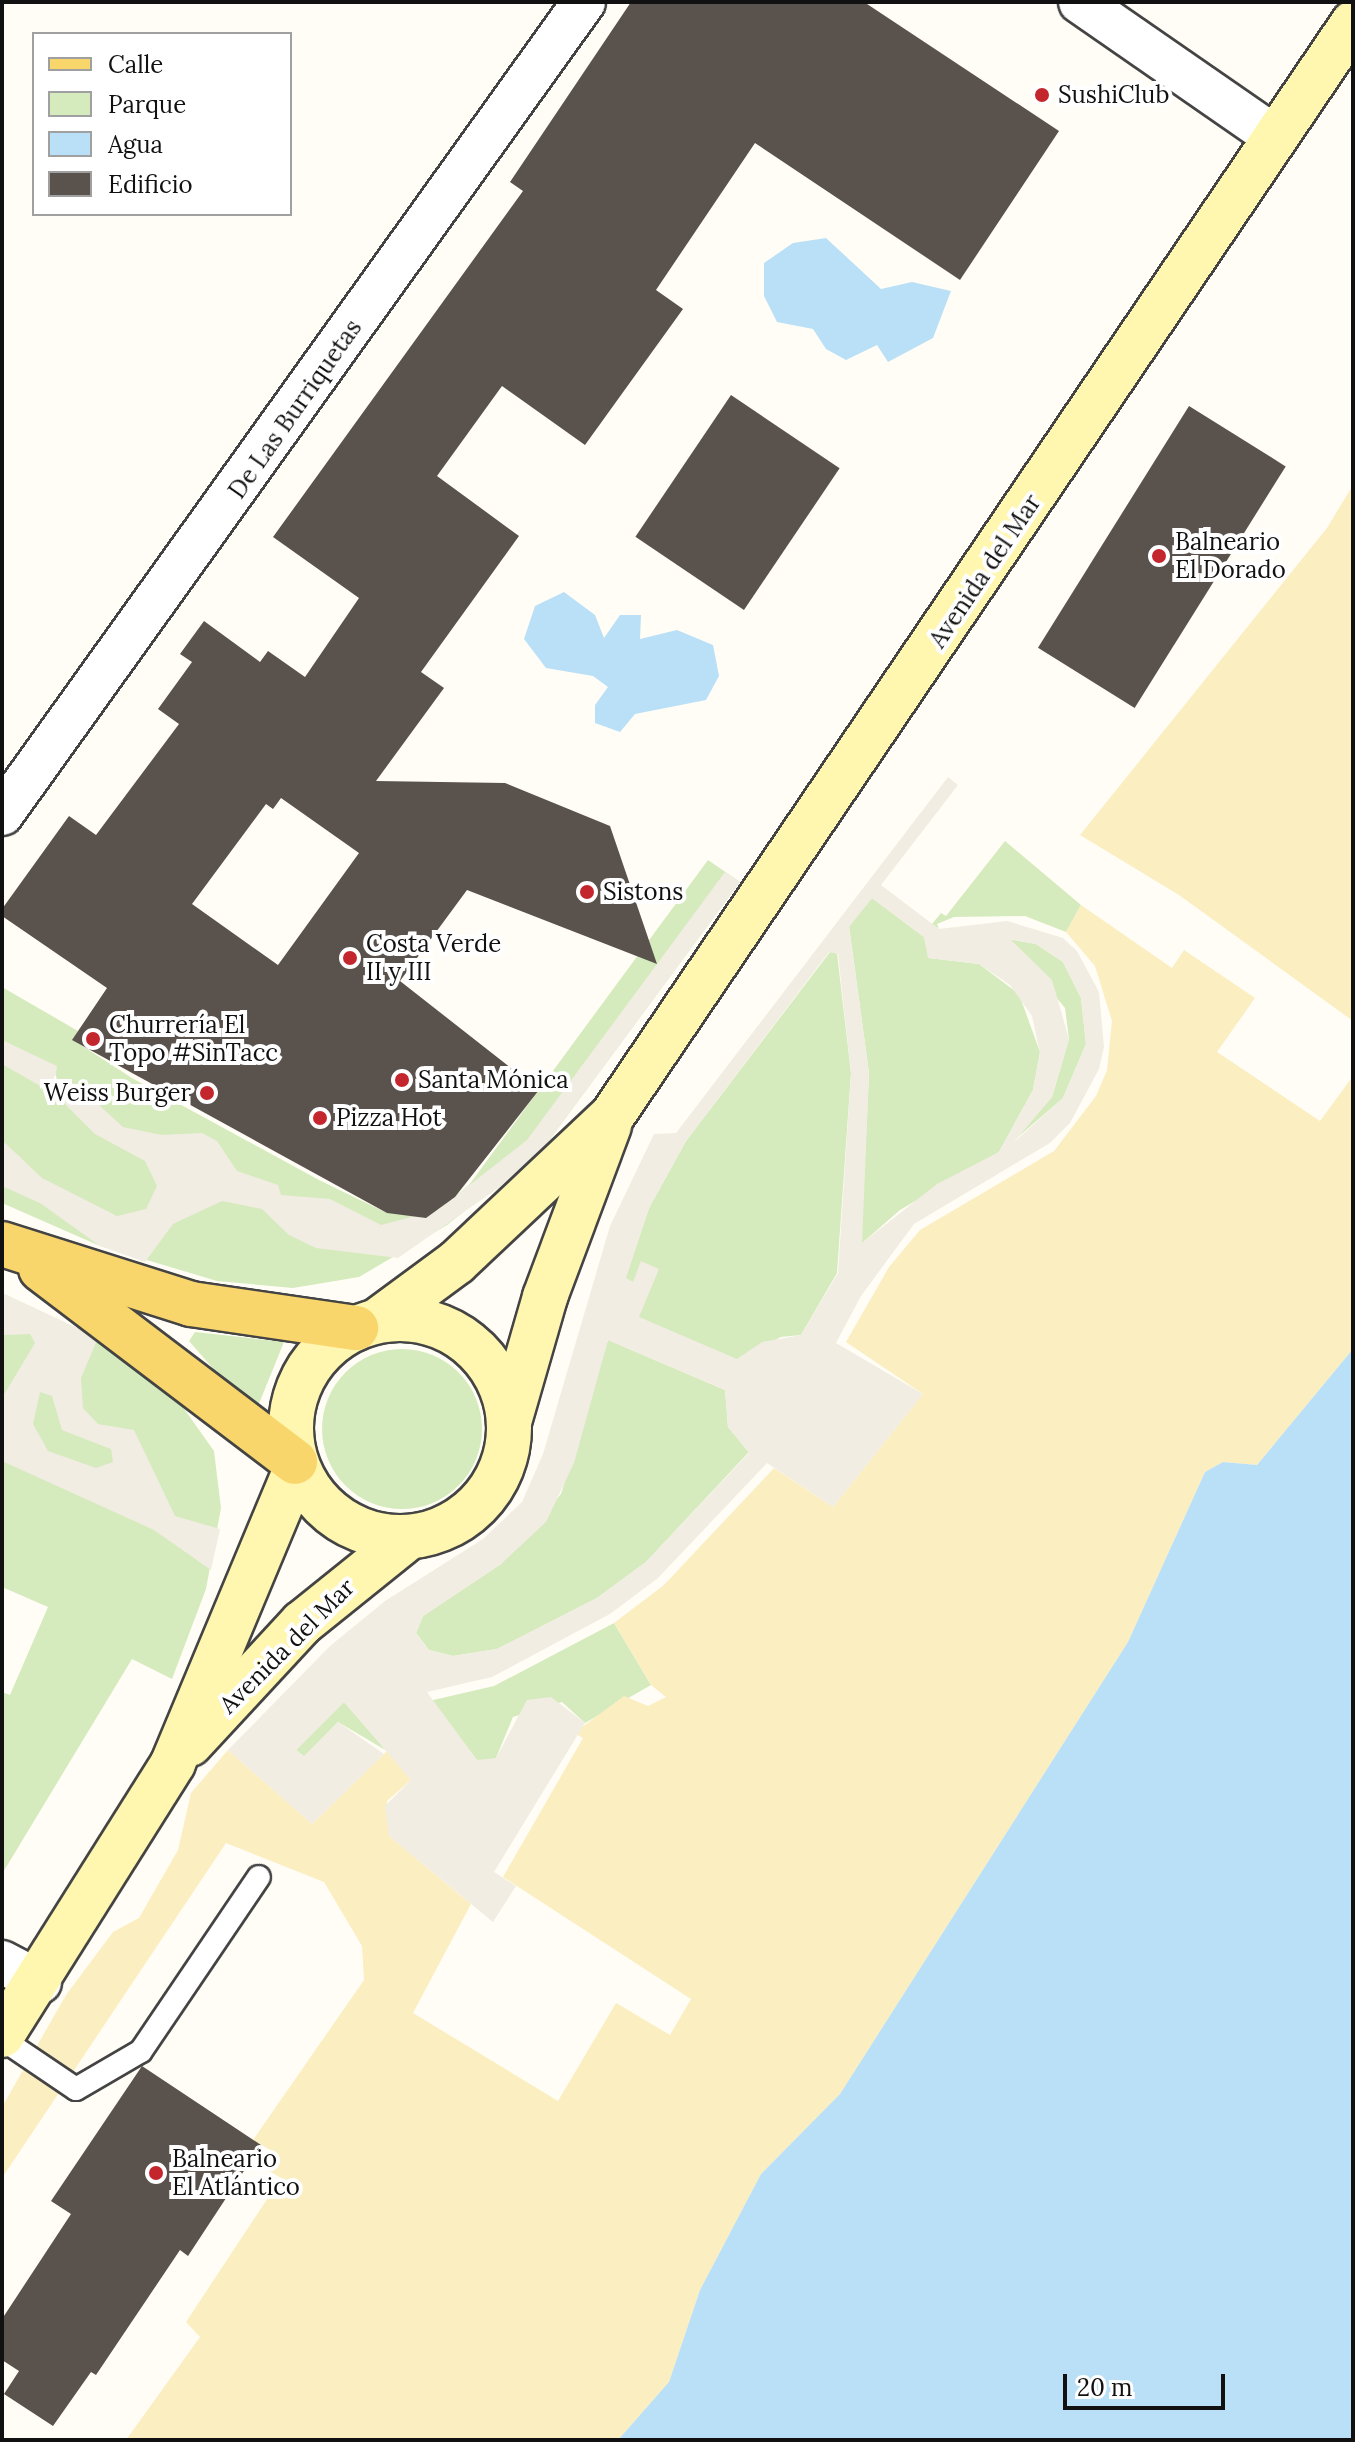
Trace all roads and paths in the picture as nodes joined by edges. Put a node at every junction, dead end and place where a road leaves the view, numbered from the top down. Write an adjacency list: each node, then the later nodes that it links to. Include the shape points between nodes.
1 (584, 2): 5 (street, De Las Burriquetas)
2 (1080, 2): 4 (street)
3 (1353, 23): 4 (main road, Avenida del Mar)
4 (1275, 137): 6 (main road, Avenida del Mar, via 890,715)
5 (2, 814)
6 (612, 1116): 8 (main road, Avenida del Mar, via 457,1262); 9 (main road, Avenida del Mar, via 545,1297)
7 (9, 1248): 8 (main road, via 191,1304); 10 (main road)
8 (367, 1324): 9 (main road, via 439,1326 467,1342 488,1364); 10 (main road, via 329,1344 307,1369 290,1430)
9 (509, 1422): 11 (main road, via 499,1477 483,1500 449,1524)
10 (296, 1464): 11 (main road, via 330,1513 367,1531); 12 (main road, Avenida del Mar)
11 (409, 1537): 12 (main road, Avenida del Mar, via 302,1623)
12 (173, 1763): 15 (main road, Avenida del Mar)
13 (259, 1877): 16 (lane, via 141,2051 76,2089)
14 (2, 1962): 15 (street)
15 (40, 1982): 16 (main road, Avenida del Mar)
16 (2, 2037)

